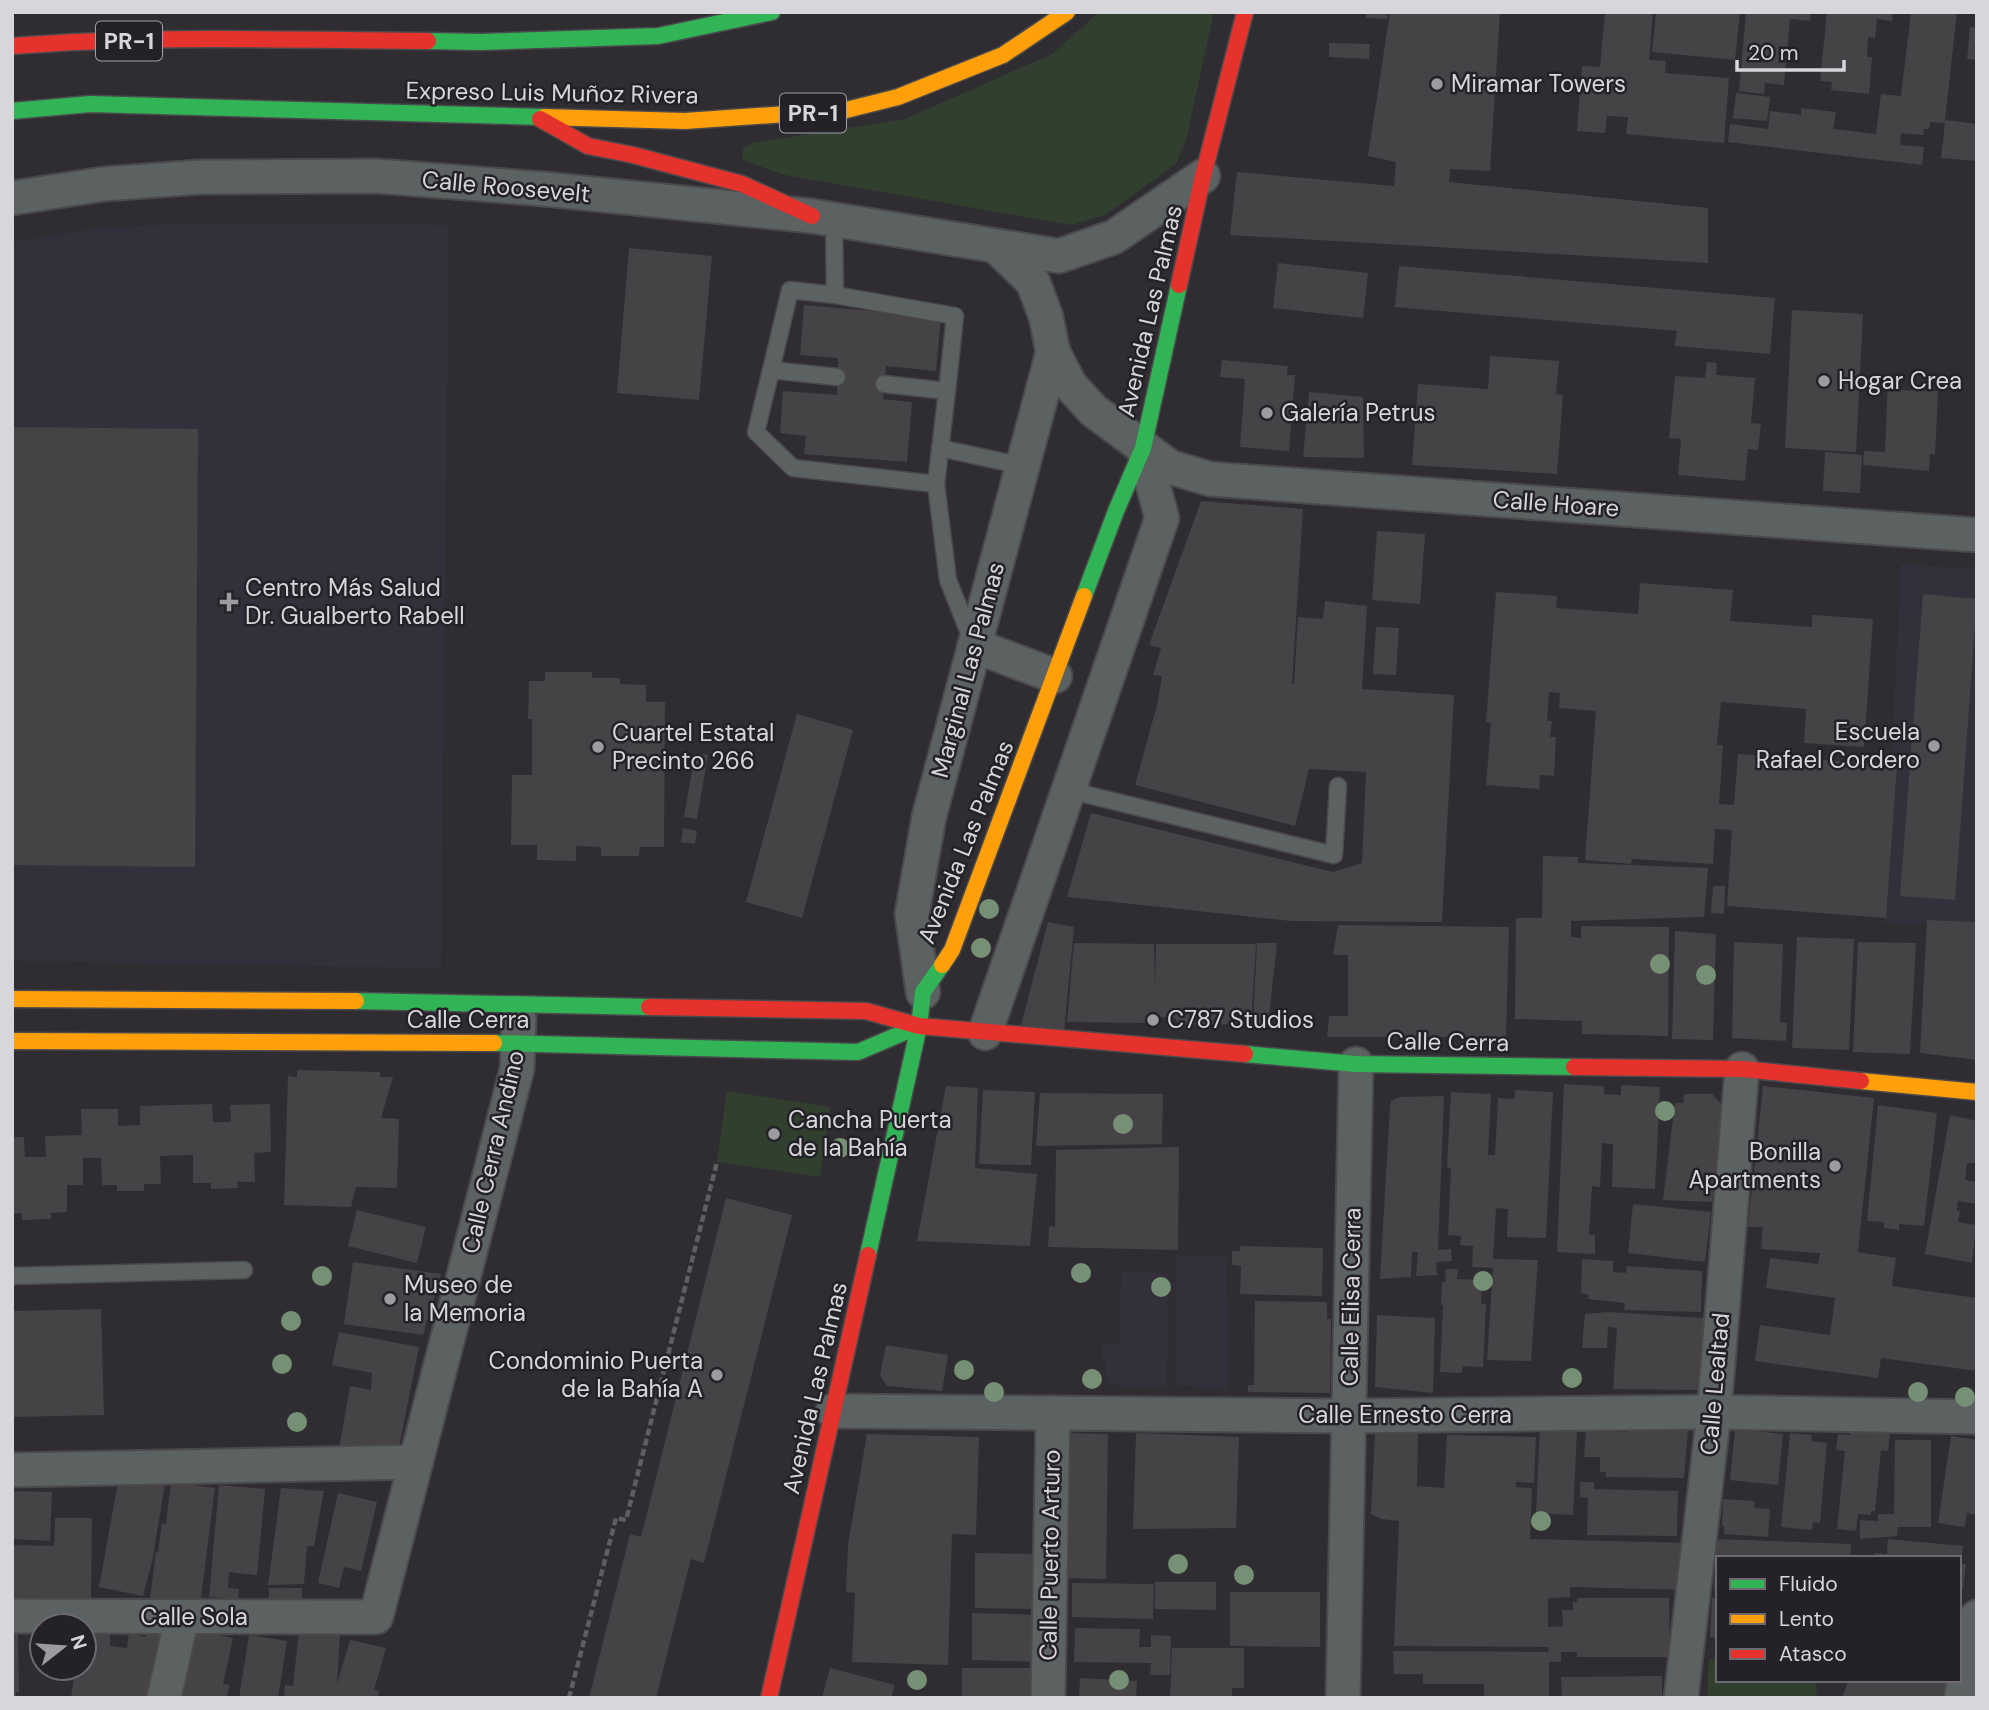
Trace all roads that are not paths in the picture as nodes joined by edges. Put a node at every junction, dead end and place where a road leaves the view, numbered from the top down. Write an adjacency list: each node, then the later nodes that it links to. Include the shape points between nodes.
1 (772, 12): 4 (main road, Expreso Luis Muñoz Rivera / PR-1, via 658,36 481,42 246,38)
2 (1068, 12): 6 (main road, Expreso Luis Muñoz Rivera / PR-1, via 1003,55 898,97 846,110 685,121)
3 (1245, 12): 7 (main road, Avenida Las Palmas)
4 (12, 46)
5 (12, 111): 6 (main road, Expreso Luis Muñoz Rivera / PR-1, via 90,104)
6 (535, 117): 9 (main road, via 588,146 742,184)
7 (1203, 176): 10 (street, Calle Roosevelt, via 1114,237 1059,256); 18 (main road, Avenida Las Palmas)
8 (12, 198): 9 (street, Calle Roosevelt, via 104,184 200,177 377,176)
9 (823, 217): 10 (street, Calle Roosevelt); 11 (lane)
10 (997, 247): 12 (street, Calle Hoare, via 1033,282)
11 (835, 295): 14 (lane, via 790,290); 16 (lane, via 851,304 955,316)
12 (1054, 352): 18 (street, Calle Hoare, via 1070,385 1094,411); 19 (street, Marginal Las Palmas)
13 (898, 367): 16 (lane, via 891,384)
14 (771, 370): 15 (lane); 20 (lane, via 756,432 793,468)
15 (838, 377)
16 (947, 391): 17 (lane)
17 (940, 448): 19 (lane); 20 (lane)
18 (1143, 448): 21 (street, Calle Hoare, via 1170,467 1210,479); 23 (main road, Avenida Las Palmas); 25 (street, via 1162,517)
19 (1023, 466): 22 (street, Marginal Las Palmas)
20 (936, 484): 22 (lane, via 948,580)
21 (1977, 535)
22 (975, 646): 23 (street); 26 (street, Marginal Las Palmas, via 929,817 912,914)
23 (1055, 676): 26 (main road, Avenida Las Palmas, via 952,950)
24 (1338, 786): 25 (lane, via 1334,855)
25 (1069, 790): 30 (street)
26 (923, 992): 29 (main road, Avenida Las Palmas)
27 (12, 999): 28 (main road, Calle Cerra)
28 (520, 1003): 29 (main road, Calle Cerra, via 866,1011); 32 (street, Calle Cerra Andino)
29 (919, 1026): 30 (main road, Calle Cerra); 32 (main road, Calle Cerra, via 858,1052); 38 (main road, Avenida Las Palmas)
30 (985, 1033): 33 (main road, Calle Cerra)
31 (12, 1041): 32 (main road, Calle Cerra)
32 (519, 1043): 43 (street, Calle Cerra Andino, via 517,1069)
33 (1356, 1064): 34 (main road, Calle Cerra); 41 (street, Calle Elisa Cerra)
34 (1742, 1069): 35 (main road, Calle Cerra); 40 (street, Calle Lealtad)
35 (1977, 1092)
36 (244, 1270): 37 (lane)
37 (12, 1276)
38 (833, 1411): 39 (street, Calle Ernesto Cerra); 50 (main road, Avenida Las Palmas)
39 (1053, 1412): 41 (street, Calle Ernesto Cerra); 51 (street, Calle Puerto Arturo)
40 (1714, 1412): 41 (street, Calle Ernesto Cerra); 42 (street, Calle Ernesto Cerra); 53 (street, Calle Lealtad)
41 (1348, 1416): 52 (street, Calle Elisa Cerra)
42 (1977, 1417)
43 (416, 1462): 44 (street); 47 (street, Calle Cerra Andino)
44 (12, 1470)
45 (12, 1616): 46 (street, Calle Sola)
46 (182, 1617): 47 (street, Calle Sola); 49 (street)
47 (376, 1617)
48 (1977, 1617): 54 (street)
49 (164, 1698)
50 (769, 1698)
51 (1048, 1698)
52 (1343, 1698)
53 (1681, 1698)
54 (1961, 1698)

